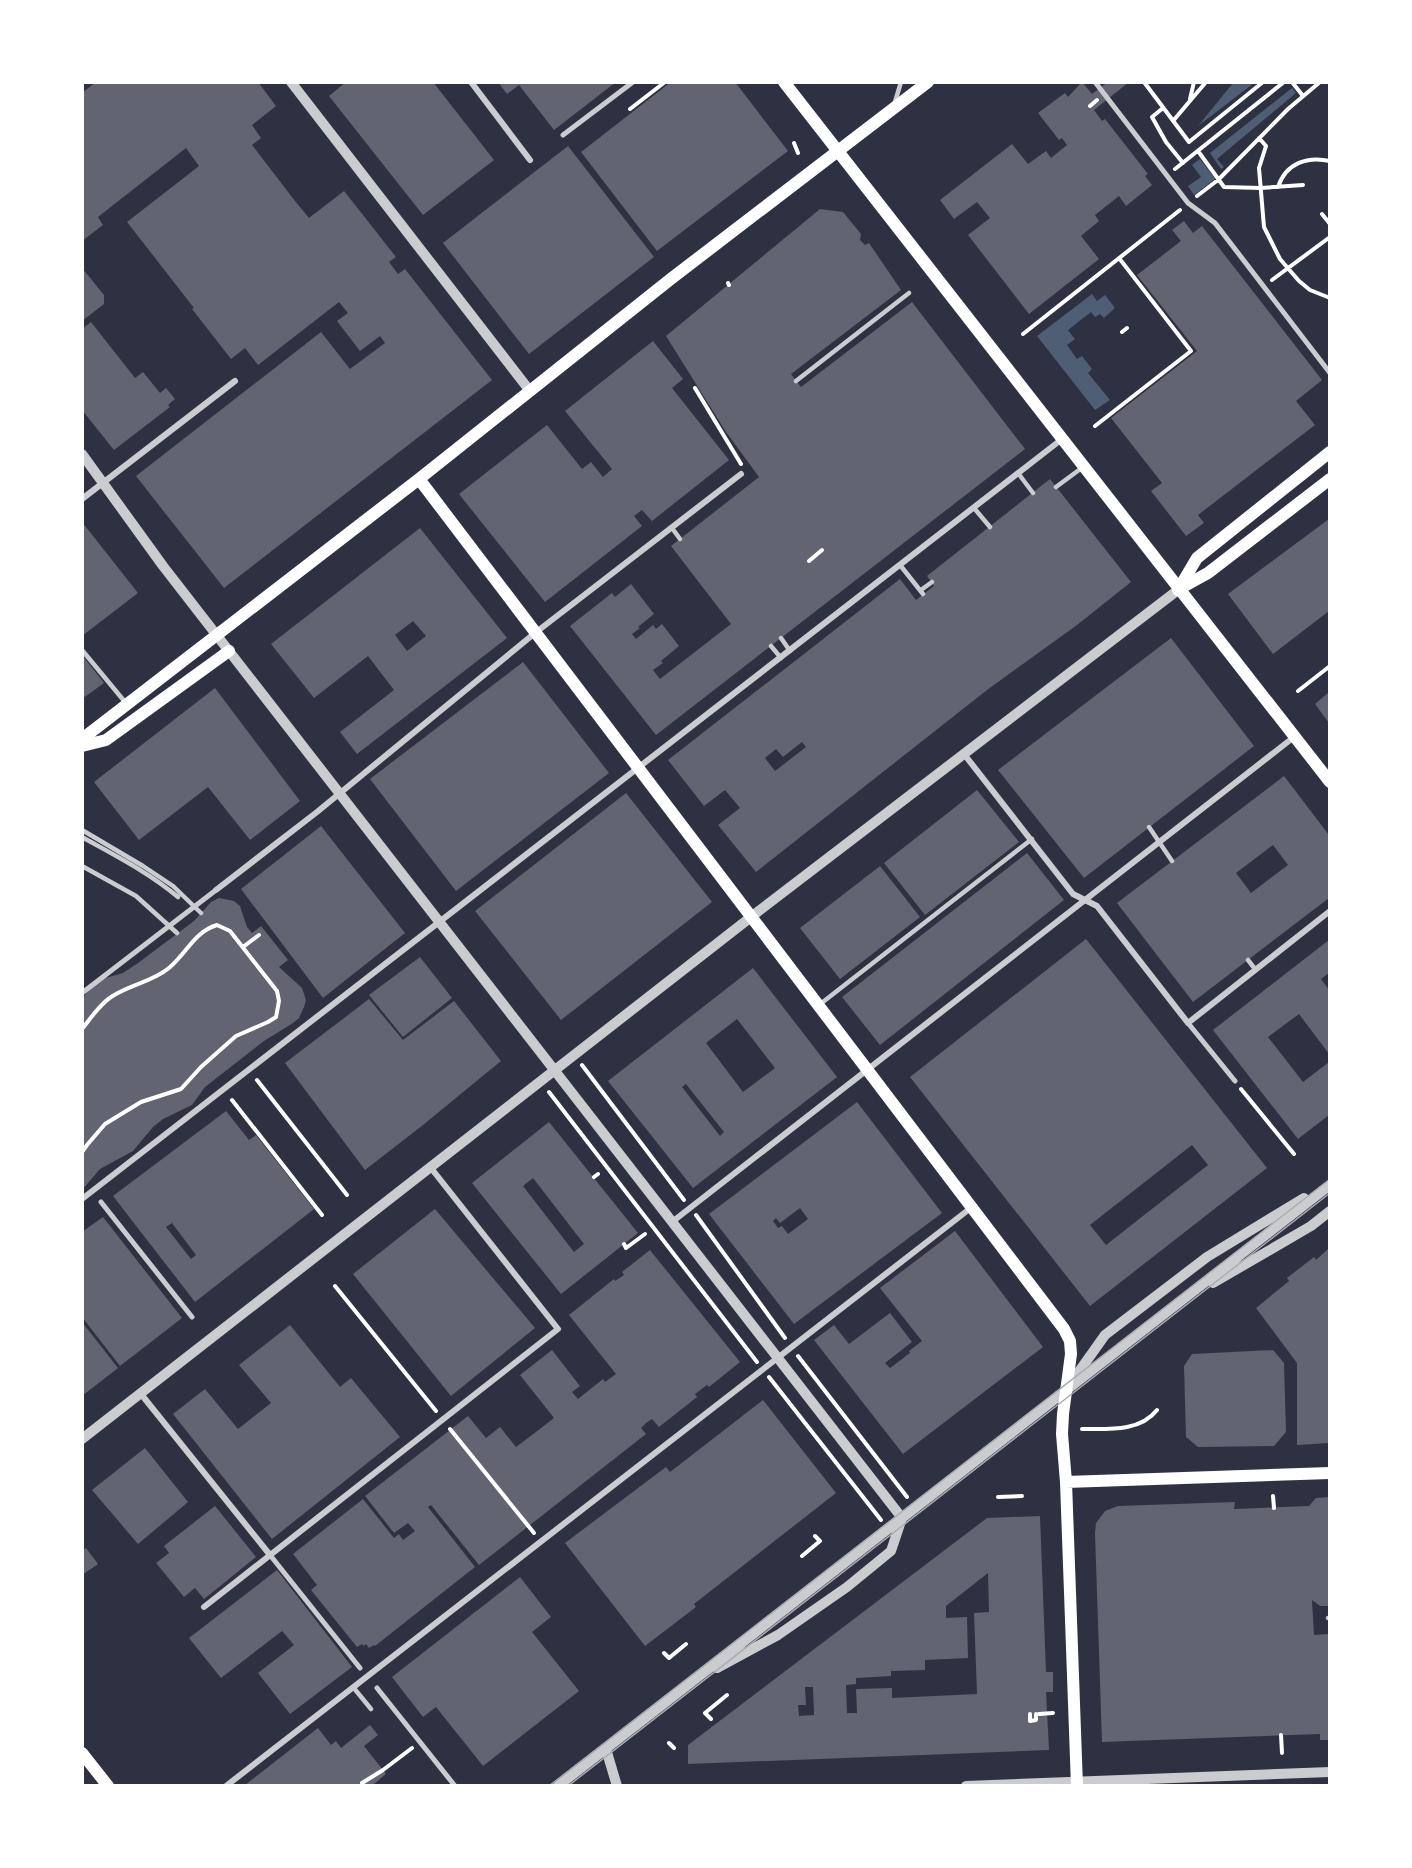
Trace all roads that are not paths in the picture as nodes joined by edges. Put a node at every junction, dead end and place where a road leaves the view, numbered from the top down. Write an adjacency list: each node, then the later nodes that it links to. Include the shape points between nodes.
1 (291, 82): 16 (street)
2 (471, 82): 11 (street)
3 (633, 82): 9 (street)
4 (784, 82): 10 (main road)
5 (901, 82): 8 (lane)
6 (928, 82): 8 (main road)
7 (1095, 82): 13 (street, via 1188,203 1215,223)
8 (892, 111): 10 (main road)
9 (563, 135)
10 (837, 151): 16 (main road); 17 (main road)
11 (531, 160)
12 (909, 293): 15 (lane)
13 (1329, 373)
14 (235, 381): 25 (street)
15 (796, 381)
16 (530, 391): 23 (main road)
17 (1062, 439): 20 (main road); 21 (street)
18 (1329, 452): 35 (main road, via 1197,558)
19 (82, 454): 25 (street)
20 (1083, 468): 26 (lane); 35 (main road)
21 (1018, 473): 27 (lane); 29 (street)
22 (743, 474): 31 (street)
23 (419, 479): 36 (main road); 37 (main road)
24 (1329, 479): 35 (main road, via 1208,573)
25 (105, 482): 28 (street); 37 (street)
26 (1056, 487)
27 (1033, 493)
28 (82, 499)
29 (974, 508): 30 (lane); 33 (street)
30 (990, 527)
31 (672, 528): 32 (lane); 36 (street)
32 (680, 539)
33 (900, 565): 34 (lane, via 922,592); 42 (street)
34 (932, 582)
35 (1178, 590): 45 (main road); 48 (street)
36 (535, 633): 49 (main road); 51 (street)
37 (217, 635): 41 (street); 44 (main road)
38 (781, 638): 42 (lane)
39 (771, 646): 43 (lane)
40 (82, 650): 44 (lane)
41 (229, 651): 47 (main road, via 106,740); 51 (street)
42 (790, 651): 43 (street)
43 (781, 658): 49 (street)
44 (127, 704): 46 (main road)
45 (1294, 737): 50 (main road); 56 (street)
46 (82, 739)
47 (82, 746)
48 (963, 754): 55 (street); 64 (street)
49 (639, 768): 64 (main road); 65 (street)
50 (1329, 782)
51 (339, 792): 59 (street); 65 (street)
52 (1149, 827): 56 (lane)
53 (82, 830): 63 (lane, via 173,886)
54 (83, 837): 60 (lane, via 134,865)
55 (1032, 839): 61 (street, via 1073,894); 70 (lane)
56 (1160, 842): 57 (lane); 61 (street)
57 (1172, 861)
58 (82, 866): 66 (lane, via 136,896)
59 (216, 890): 69 (street)
60 (178, 897)
61 (1085, 900): 71 (street, via 1096,906); 72 (street)
62 (1329, 910): 68 (street)
63 (201, 913)
64 (751, 917): 70 (main road); 73 (street)
65 (440, 922): 73 (street); 77 (street)
66 (177, 933)
67 (1248, 960): 68 (lane)
68 (1255, 969): 71 (street)
69 (82, 993)
70 (819, 1005): 72 (main road)
71 (1188, 1023): 74 (street)
72 (867, 1070): 79 (main road); 81 (street)
73 (556, 1071): 75 (street); 81 (street)
74 (1235, 1082)
75 (431, 1168): 86 (street); 91 (street, via 558,1329)
76 (1329, 1184): 82 (street); 85 (street, via 1207,1257 1105,1335)
77 (82, 1199)
78 (101, 1202): 83 (street)
79 (972, 1207): 84 (street); 85 (main road, via 1064,1329 1070,1341)
80 (1329, 1211): 82 (street, via 1311,1226)
81 (672, 1222): 84 (street)
82 (1174, 1306): 85 (street)
83 (192, 1317)
84 (777, 1357): 90 (street); 95 (street)
85 (1066, 1390): 89 (main road, via 1062,1434); 90 (street)
86 (141, 1394): 87 (street); 91 (street)
87 (82, 1439)
88 (1329, 1473): 89 (main road)
89 (1066, 1482): 102 (main road)
90 (902, 1518): 94 (street); 94 (street, via 891,1551 847,1587 778,1635)
91 (270, 1555): 92 (street); 93 (street)
92 (204, 1607)
93 (360, 1668)
94 (688, 1684): 98 (street)
95 (354, 1687): 97 (lane); 104 (street)
96 (376, 1688): 105 (street)
97 (371, 1709)
98 (606, 1749): 106 (street); 107 (street)
99 (82, 1753): 103 (main road)
100 (1329, 1772): 101 (street)
101 (1162, 1782): 102 (street)
102 (1077, 1783): 108 (street)
103 (108, 1785)
104 (226, 1785)
105 (455, 1785)
106 (558, 1785)
107 (617, 1785)
108 (966, 1785)

